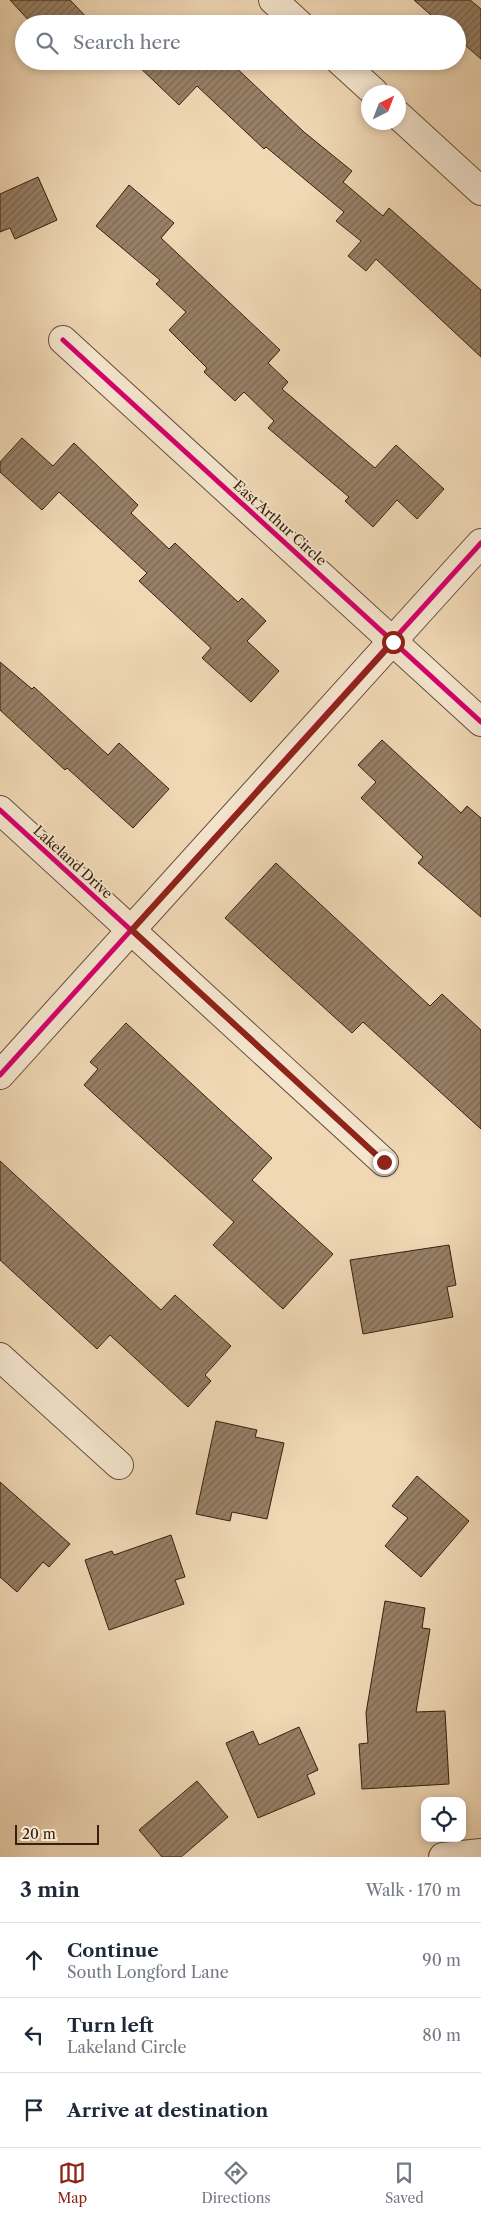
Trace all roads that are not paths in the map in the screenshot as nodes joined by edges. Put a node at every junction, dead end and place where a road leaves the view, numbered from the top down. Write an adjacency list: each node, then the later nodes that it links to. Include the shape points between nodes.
1 (273, 0): 2 (street)
2 (289, 15)
3 (350, 70): 4 (street)
4 (366, 85)
5 (406, 122): 6 (street)
6 (481, 192)
7 (64, 340): 9 (street, East Arthur Circle)
8 (481, 544): 9 (street)
9 (393, 642): 10 (street, East Arthur Circle); 12 (street)
10 (481, 722)
11 (0, 810): 12 (street, Lakeland Drive)
12 (132, 930): 13 (street); 14 (street, Lakeland Drive)
13 (0, 1075)
14 (384, 1162)
15 (0, 1357): 16 (street)
16 (118, 1465)
17 (481, 1853): 18 (street)
18 (443, 1857)

